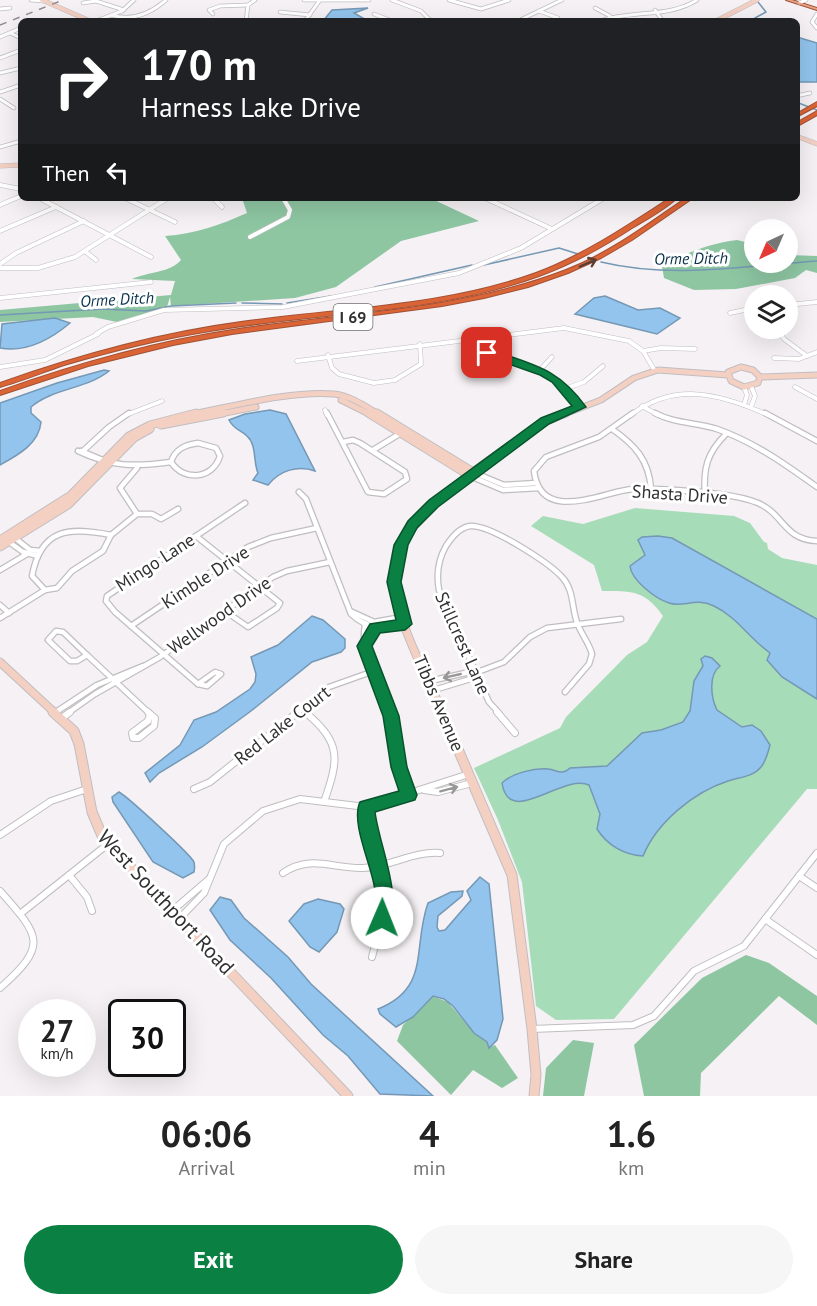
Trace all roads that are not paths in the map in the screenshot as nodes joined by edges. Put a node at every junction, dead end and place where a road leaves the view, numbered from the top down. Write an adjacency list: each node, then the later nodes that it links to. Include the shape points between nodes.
1 (31, 0): 2 (street)
2 (43, 0): 19 (street)
3 (57, 0): 19 (street)
4 (96, 0): 20 (street); 27 (street)
5 (134, 0): 27 (street)
6 (166, 0): 35 (street, via 156,9 133,17)
7 (255, 0): 22 (street)
8 (304, 0): 18 (street)
9 (369, 0): 18 (street)
10 (392, 0): 42 (street, via 421,11)
11 (448, 0): 12 (street, via 481,9)
12 (506, 0)
13 (562, 0): 29 (street)
14 (697, 0): 28 (street, via 684,7)
15 (757, 0): 47 (street)
16 (788, 0): 21 (main road)
17 (806, 0): 21 (street)
18 (319, 1): 34 (street)
19 (49, 3): 37 (street)
20 (84, 3)
21 (800, 3): 26 (main road)
22 (248, 5): 31 (street, via 216,6 209,10); 39 (street)
23 (10, 8): 25 (street)
24 (595, 8): 36 (street)
25 (0, 9)
26 (817, 9)
27 (124, 10): 35 (street)
28 (655, 10): 36 (street); 46 (street)
29 (539, 11): 43 (street); 44 (street)
30 (280, 12): 34 (street)
31 (213, 14)
32 (374, 14): 41 (street)
33 (817, 14): 48 (street, via 812,22)
34 (310, 15): 40 (street)
35 (111, 16): 38 (street)
36 (610, 16): 45 (street)
37 (83, 18)
38 (105, 18)
39 (246, 18)
40 (308, 18)
41 (384, 18)
42 (428, 18)
43 (524, 18)
44 (558, 18)
45 (606, 18)
46 (661, 18)
47 (722, 18)
48 (817, 28)
49 (18, 29): 50 (street)
50 (10, 33): 51 (street); 52 (street)
51 (0, 37)
52 (18, 37)
53 (18, 51): 54 (street)
54 (0, 58)
55 (18, 69): 56 (street)
56 (0, 73)
57 (18, 86): 58 (street)
58 (0, 92)
59 (810, 93): 60 (street)
60 (800, 95)
61 (0, 99): 63 (street)
62 (817, 104): 64 (highway)
63 (14, 108)
64 (800, 114)
65 (815, 114): 66 (highway)
66 (800, 123)
67 (800, 138): 69 (street)
68 (18, 142): 70 (street)
69 (817, 144)
70 (0, 147)
71 (18, 165): 72 (street)
72 (0, 166)
73 (0, 185): 74 (street)
74 (18, 188)
75 (18, 197): 85 (street)
76 (45, 201): 86 (street)
77 (131, 201): 88 (street)
78 (164, 201): 88 (street)
79 (216, 201): 87 (street)
80 (285, 201): 94 (street, via 290,210 288,217)
81 (491, 201): 91 (street)
82 (599, 201): 91 (street)
83 (669, 201): 123 (highway, I 69, via 595,250 517,282 421,302 176,335 84,357)
84 (686, 201): 126 (highway, I 69, one-way to 84, via 99,360 194,338 431,307 511,290 600,258)
85 (0, 205)
86 (56, 207): 89 (street); 92 (street)
87 (222, 207)
88 (150, 210): 90 (street); 93 (street)
89 (84, 222): 93 (street); 98 (street, via 16,253)
90 (175, 222)
91 (552, 230): 117 (street, via 517,250 467,270 286,306 158,311 113,326 45,360)
92 (0, 231)
93 (110, 235): 95 (street); 96 (street)
94 (250, 237)
95 (86, 252): 97 (street); 98 (street, via 38,267)
96 (151, 257)
97 (96, 260)
98 (0, 266)
99 (151, 282): 100 (street)
100 (0, 298)
101 (817, 302): 102 (street)
102 (798, 303)
103 (744, 310): 104 (street)
104 (730, 313)
105 (478, 337): 107 (street); 109 (street, via 564,328 624,339); 118 (street, via 487,353)
106 (784, 339): 112 (street)
107 (420, 344): 111 (street); 111 (street, via 420,364 382,384 339,374 332,368)
108 (695, 349): 109 (street)
109 (643, 351): 119 (street)
110 (817, 351): 112 (street)
111 (328, 355): 115 (street)
112 (807, 356): 114 (street)
113 (552, 357): 118 (street)
114 (774, 358)
115 (297, 360)
116 (603, 366): 127 (street, via 584,382)
117 (0, 367)
118 (539, 371): 127 (street)
119 (655, 371): 120 (street, Tibbs Avenue); 133 (street, Tibbs Avenue)
120 (728, 375): 122 (street, via 733,368 749,368); 124 (street, via 735,384)
121 (817, 375): 122 (street)
122 (760, 377): 124 (street, via 758,383)
123 (0, 385)
124 (747, 387): 131 (street); 134 (street, via 755,396)
125 (795, 387): 129 (street)
126 (15, 388): 128 (highway)
127 (564, 389): 133 (street)
128 (0, 393)
129 (817, 399)
130 (162, 401): 142 (street, via 138,409 103,430 80,451)
131 (744, 405): 132 (street, via 716,396 690,394 667,395); 134 (street)
132 (642, 406): 136 (street); 138 (street, via 678,424)
133 (580, 407): 145 (street, Tibbs Avenue, via 545,421)
134 (751, 408): 139 (street, via 772,415)
135 (325, 410): 140 (street)
136 (612, 429): 146 (street, via 544,457 534,468); 148 (street, via 642,454 651,474)
137 (404, 432): 141 (street); 142 (street, via 349,403 309,398 162,425 134,438); 145 (street)
138 (726, 434): 147 (street, via 768,452); 150 (street, via 705,458)
139 (817, 441)
140 (343, 442): 141 (street, via 357,441); 141 (street, via 366,490 386,494 408,476)
141 (373, 450)
142 (108, 462): 144 (street); 157 (street, via 71,495); 158 (street, via 68,505)
143 (171, 462): 143 (street, via 179,473 197,476 215,468 220,456 211,446 193,444 178,450); 144 (street)
144 (137, 468): 153 (street, via 120,488 135,503)
145 (473, 475): 146 (street, via 501,491 522,492); 173 (street, Tibbs Avenue, via 423,513 403,540 394,579)
146 (537, 486): 148 (street, Shasta Drive, via 554,499 575,503 624,490)
147 (817, 487)
148 (651, 489): 150 (street, Shasta Drive)
149 (299, 492): 154 (street, via 306,499)
150 (705, 495): 159 (street, Shasta Drive, via 754,501 774,514 791,535)
151 (245, 503): 156 (street, Mingo Lane)
152 (178, 508): 153 (street, via 161,519 152,514)
153 (137, 514): 155 (street)
154 (317, 528): 163 (street, Kimble Drive, via 267,539); 164 (street)
155 (111, 535): 162 (street, via 70,530 49,541); 167 (street, via 98,555 72,571 57,588)
156 (196, 536): 163 (street); 176 (street, Mingo Lane, via 107,596 109,606)
157 (0, 540)
158 (12, 540): 160 (street); 161 (street); 162 (street)
159 (817, 541)
160 (0, 547)
161 (27, 554): 162 (street); 165 (street)
162 (39, 554): 167 (street, via 32,576)
163 (228, 560): 166 (street); 176 (street, Kimble Drive)
164 (330, 562): 166 (street, Wellwood Drive, via 284,572); 174 (street, via 350,611)
165 (0, 570)
166 (261, 586): 169 (street, Wellwood Drive); 169 (street, via 280,603 277,608 248,627)
167 (45, 590): 170 (street)
168 (0, 605): 170 (street)
169 (225, 611): 179 (street, Wellwood Drive)
170 (9, 613): 171 (street)
171 (0, 618)
172 (621, 619): 175 (street)
173 (403, 621): 174 (street); 177 (street); 188 (street, Tibbs Avenue)
174 (368, 624): 177 (street); 178 (street, via 362,634)
175 (577, 624): 184 (street, via 538,632 506,661); 184 (street, Stillcrest Lane, via 570,590 558,574 490,530 473,526 458,530 440,559 437,580 441,600); 189 (street, via 591,647 592,657)
176 (131, 626): 179 (street, Mingo Lane)
177 (375, 628): 178 (street)
178 (364, 646): 183 (street)
179 (164, 654): 182 (street, Wellwood Drive); 187 (street, Mingo Lane)
180 (87, 655): 180 (street, via 62,632 49,637 70,661); 185 (street)
181 (0, 662): 192 (street, West Southport Road)
182 (146, 665): 185 (street, Wellwood Drive); 186 (street, Wellwood Drive)
183 (374, 671): 190 (street, Red Lake Court, via 336,683); 197 (street, via 391,716 399,767)
184 (476, 674): 188 (street); 188 (street, one-way to 188); 193 (street, Stillcrest Lane, via 491,706)
185 (112, 678): 186 (street); 192 (street, Wellwood Drive)
186 (117, 682): 191 (street); 192 (street, Wellwood Drive)
187 (198, 684)
188 (432, 686): 194 (street, Tibbs Avenue)
189 (565, 692)
190 (302, 709): 196 (street, Red Lake Court, via 210,782); 198 (street, via 324,727 335,746 335,769)
191 (150, 714): 191 (street, via 148,721 132,733 133,738 154,726 155,718)
192 (59, 715): 195 (street, West Southport Road, via 80,743)
193 (514, 733)
194 (472, 778): 197 (street, via 438,792 424,790); 219 (street, Tibbs Avenue, via 513,879)
195 (87, 789): 200 (street, via 54,799); 201 (street, West Southport Road, via 95,824)
196 (194, 789)
197 (409, 795): 199 (street)
198 (324, 802): 199 (street); 208 (street, via 294,800 261,813 224,844)
199 (366, 807): 204 (street)
200 (0, 835)
201 (108, 844): 206 (street); 212 (street, West Southport Road)
202 (440, 853): 204 (street, via 425,852)
203 (817, 853): 207 (street)
204 (377, 866): 205 (street, via 351,868 308,861 294,864); 217 (street, via 384,905)
205 (283, 873)
206 (69, 875): 211 (street, via 85,894); 213 (street)
207 (799, 876): 209 (street); 215 (street)
208 (210, 878): 212 (street); 214 (street, via 200,899)
209 (817, 888)
210 (0, 891): 213 (street)
211 (92, 911)
212 (172, 911): 214 (street, West Southport Road)
213 (20, 914): 218 (street, via 33,929 35,947 26,966)
214 (179, 919): 220 (street, West Southport Road)
215 (765, 919): 216 (street); 219 (street, via 737,951 693,971 649,1020 633,1025)
216 (817, 956)
217 (372, 957)
218 (0, 988)
219 (532, 1029): 221 (street, Tibbs Avenue)
220 (348, 1096)
221 (534, 1096)

